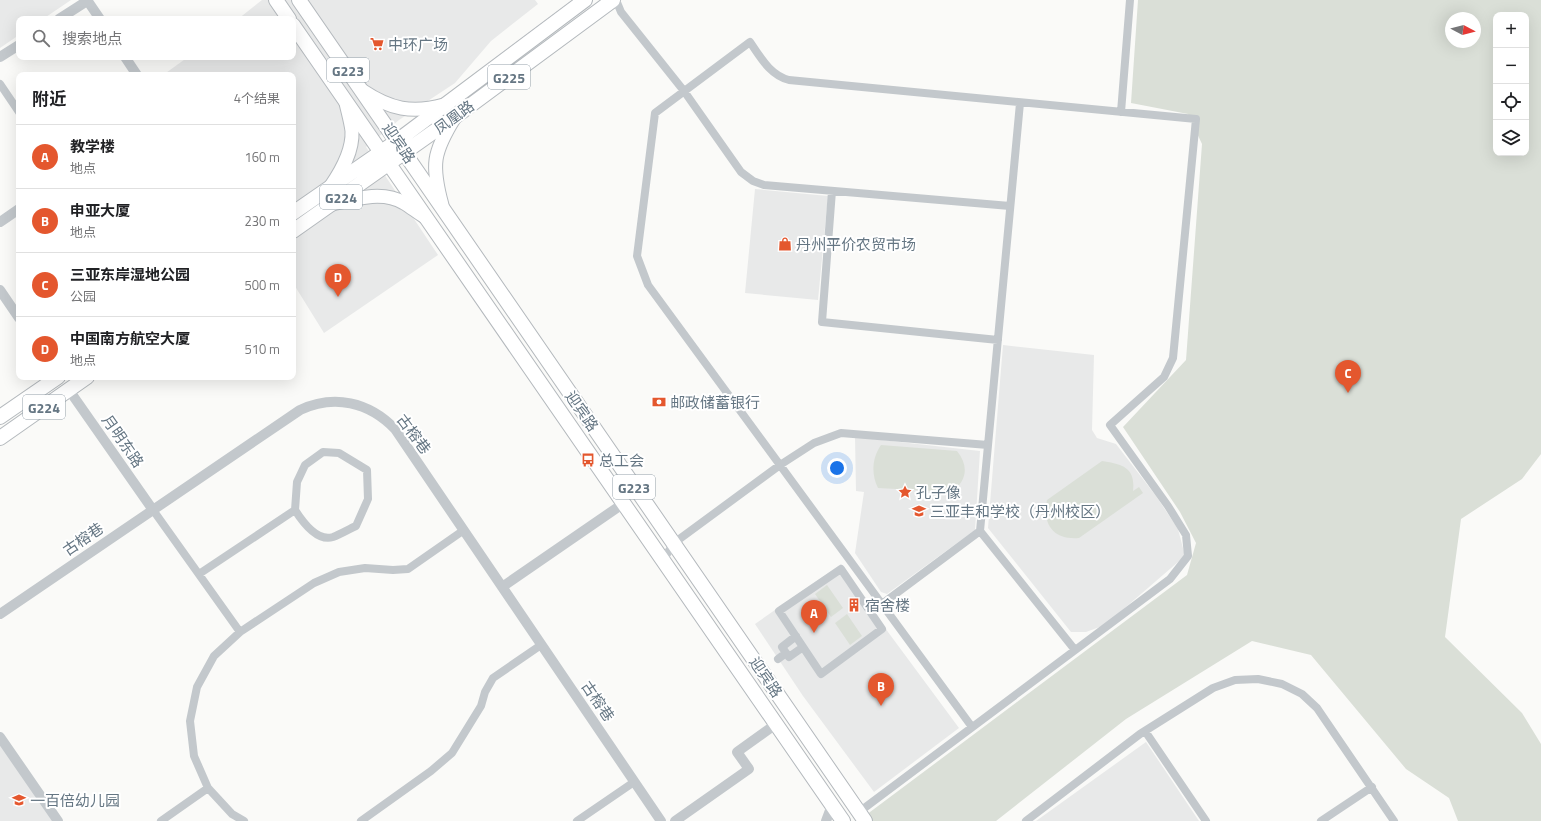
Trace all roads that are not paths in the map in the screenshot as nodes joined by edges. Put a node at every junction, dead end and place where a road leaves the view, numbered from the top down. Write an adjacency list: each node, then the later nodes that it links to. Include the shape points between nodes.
1 (87, 0): 8 (street); 9 (street)
2 (276, 0): 10 (highway)
3 (299, 0): 17 (highway, 迎宾路 / G223)
4 (585, 0): 21 (highway, 凤凰路 / G225)
5 (613, 0): 24 (highway, 凤凰路 / G225)
6 (616, 0): 18 (street, via 621,12)
7 (1130, 0): 23 (street)
8 (63, 16)
9 (98, 16)
10 (287, 16)
11 (296, 29): 19 (highway, 迎宾路 / G223)
12 (16, 47): 13 (street)
13 (0, 57)
14 (127, 60): 15 (street)
15 (135, 72)
16 (0, 84): 22 (street)
17 (363, 91): 21 (main road, via 381,103 407,110 428,110); 25 (highway, 迎宾路 / G223)
18 (684, 91): 20 (street, via 750,42 771,70 789,80); 28 (street, via 742,172 753,181 764,185); 46 (street, via 659,109 653,118 637,256 648,285)
19 (346, 101): 26 (highway, 迎宾路 / G223); 27 (main road, via 352,132 349,151 342,170)
20 (1020, 103): 23 (street); 30 (street)
21 (446, 104): 25 (highway, 凤凰路 / G225)
22 (16, 108)
23 (1121, 112): 66 (street, via 1196,119 1173,358 1164,377 1110,425 1186,535 1188,556 1170,579)
24 (456, 116): 25 (highway, 凤凰路 / G225); 31 (main road, via 443,136 435,160 436,180)
25 (401, 146): 26 (highway, 凤凰路 / G224); 31 (highway, 迎宾路 / G223)
26 (385, 157): 27 (highway, 凤凰路 / G224); 29 (highway, 凤凰路 / G224); 34 (highway, 迎宾路 / G223)
27 (329, 188): 33 (highway, 凤凰路 / G224)
28 (832, 191): 30 (street); 39 (street, via 822,322)
29 (329, 205): 34 (main road, via 360,197 383,197 403,202); 36 (highway, 凤凰路 / G224)
30 (1010, 206): 39 (street)
31 (443, 209): 50 (highway, 迎宾路 / G223)
32 (16, 211): 35 (street)
33 (296, 211)
34 (427, 219): 47 (highway, 迎宾路 / G223)
35 (0, 222)
36 (296, 229)
37 (0, 290): 38 (street)
38 (16, 314)
39 (998, 340): 45 (street)
40 (54, 380): 43 (highway, G224)
41 (83, 380): 42 (highway, G224)
42 (69, 390): 44 (highway, G224); 48 (street, 月明东路)
43 (0, 417)
44 (0, 438)
45 (988, 445): 46 (street, via 841,432 814,443); 53 (street)
46 (780, 465): 54 (street); 60 (street)
47 (624, 503): 51 (highway, 迎宾路 / G223); 59 (street)
48 (153, 510): 52 (street, 古榕巷, via 300,410 315,404 340,401 366,408 389,423); 57 (street); 61 (street, 古榕巷)
49 (294, 510): 49 (street, via 297,482 305,465 323,452 339,453 367,470 368,499 356,526 332,537 321,536 305,525); 57 (street)
50 (654, 515): 51 (highway, via 650,523); 54 (highway, 迎宾路 / G223)
51 (639, 523): 54 (highway); 55 (highway, 迎宾路 / G223)
52 (464, 530): 59 (street, 古榕巷); 62 (street, via 408,569 365,568 339,572 314,583)
53 (980, 531): 60 (street); 66 (street)
54 (674, 543): 55 (street); 56 (highway, 迎宾路 / G223)
55 (664, 560): 58 (highway, 迎宾路 / G223)
56 (689, 563): 58 (highway); 77 (highway, 迎宾路 / G223)
57 (199, 574): 62 (street)
58 (673, 574): 69 (highway, 迎宾路 / G223)
59 (502, 587): 64 (street, 古榕巷)
60 (882, 604): 70 (street)
61 (0, 614)
62 (240, 632): 75 (street, via 214,656 197,687 190,721 194,756)
63 (796, 636): 65 (street); 65 (street, via 779,611 842,568 882,629 821,674); 67 (street, via 782,647)
64 (541, 644): 73 (street, 古榕巷); 81 (street, via 493,678 481,706 452,752 431,771)
65 (803, 647): 67 (street, via 789,657)
66 (1075, 650): 70 (street)
67 (786, 653): 68 (street)
68 (778, 659)
69 (776, 724): 76 (highway, 迎宾路 / G223); 84 (street, via 737,752 749,769)
70 (972, 727): 77 (street)
71 (1145, 731): 74 (street, via 1213,688 1235,680 1258,679 1282,684 1302,694 1317,708); 87 (street); 88 (street)
72 (0, 737): 78 (street)
73 (634, 782): 82 (street); 83 (street, 古榕巷)
74 (1372, 787): 89 (street); 90 (street)
75 (208, 788): 79 (street); 80 (street, via 232,814)
76 (832, 805): 85 (street); 86 (highway, 迎宾路 / G223)
77 (862, 816)
78 (58, 821)
79 (161, 821)
80 (244, 821)
81 (363, 821)
82 (577, 821)
83 (661, 821)
84 (675, 821)
85 (826, 821)
86 (843, 821)
87 (1026, 821)
88 (1206, 821)
89 (1321, 821)
90 (1394, 821)

